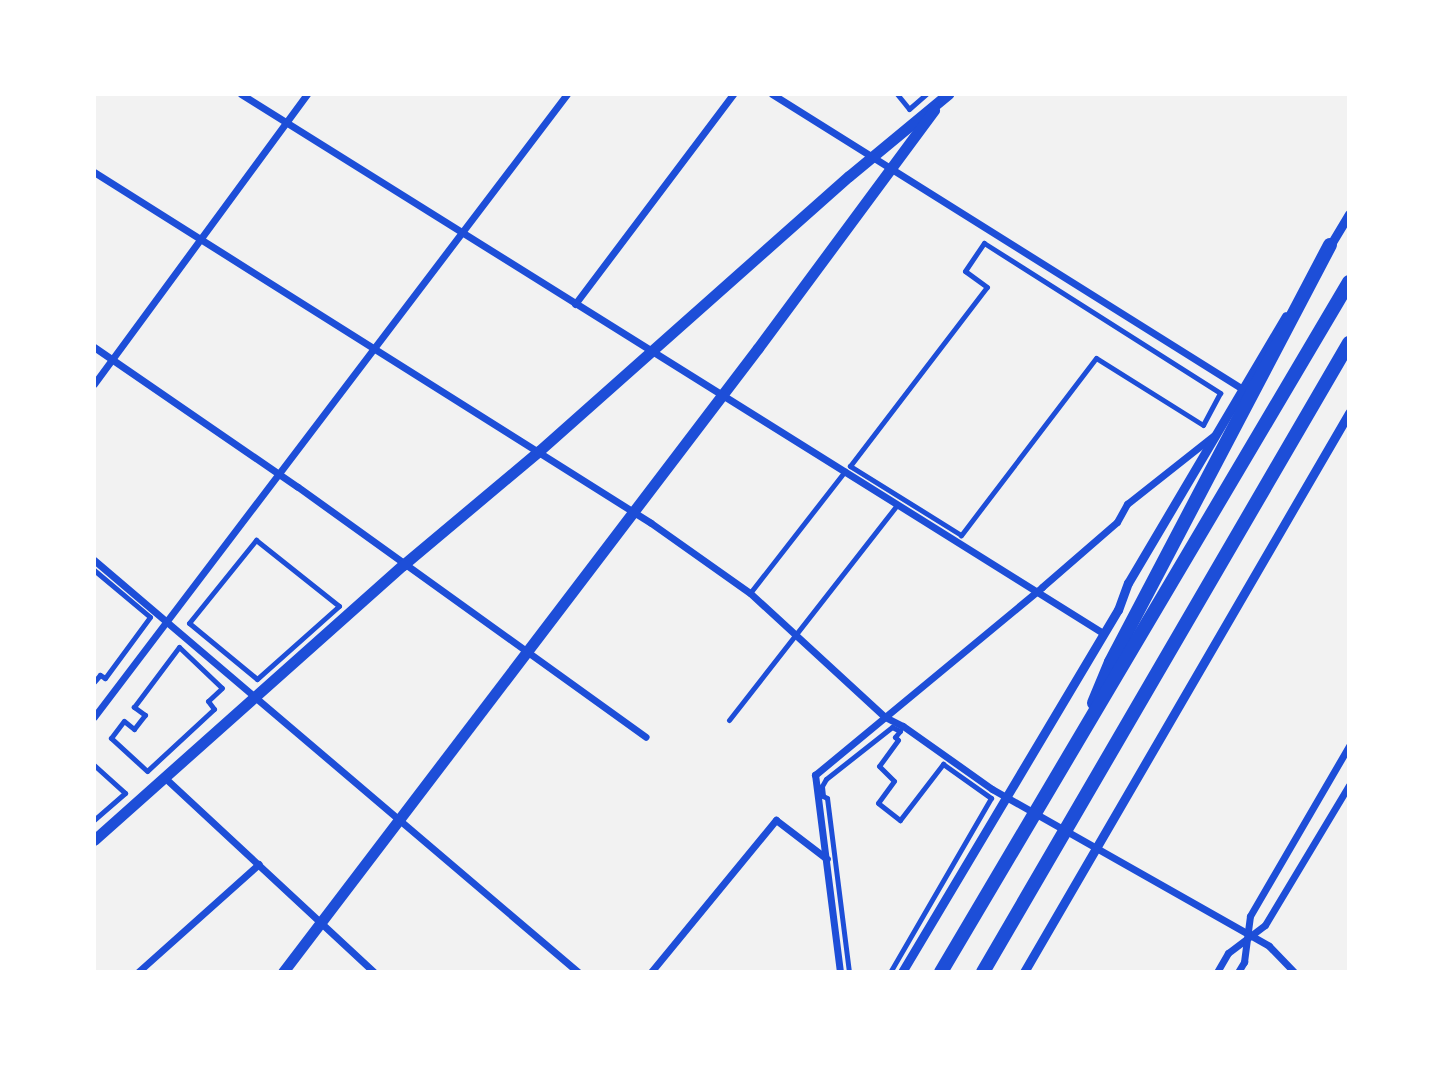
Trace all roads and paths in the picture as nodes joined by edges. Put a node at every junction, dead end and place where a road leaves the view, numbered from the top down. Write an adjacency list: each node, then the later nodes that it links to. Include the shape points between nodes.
1 (241, 94): 9 (street)
2 (307, 94): 9 (street)
3 (567, 94): 15 (street)
4 (733, 94): 19 (street)
5 (772, 94): 10 (street)
6 (897, 94): 7 (street, via 909,109)
7 (926, 94)
8 (945, 97): 10 (main road); 11 (main road)
9 (287, 122): 15 (street); 16 (street)
10 (874, 160): 11 (street); 13 (street); 23 (main road)
11 (892, 170): 13 (main road); 27 (street)
12 (94, 172): 16 (street)
13 (879, 187): 28 (main road)
14 (1349, 214): 17 (street)
15 (460, 232): 19 (street); 22 (street)
16 (201, 240): 22 (street); 25 (street)
17 (1330, 245): 27 (street); 54 (highway, via 1111,662)
18 (1349, 282): 54 (highway)
19 (575, 304): 23 (street)
20 (1349, 343): 65 (highway)
21 (94, 347): 25 (street)
22 (375, 348): 31 (street); 33 (street)
23 (651, 351): 28 (street); 31 (main road)
24 (1096, 358): 24 (street, via 1203,425 1220,393 984,243 965,271 987,287 850,466 961,535)
25 (111, 360): 26 (street); 33 (street)
26 (94, 384)
27 (1241, 388): 30 (street)
28 (721, 395): 32 (street); 35 (main road)
29 (1349, 413): 76 (street)
30 (1218, 432): 39 (street, via 1127,504 1117,522); 43 (street)
31 (539, 451): 35 (street); 37 (main road)
32 (845, 471): 34 (street); 40 (street)
33 (278, 475): 37 (street); 42 (street)
34 (897, 505): 39 (street); 44 (street)
35 (632, 511): 40 (street); 45 (main road)
36 (94, 560): 42 (street)
37 (403, 565): 45 (street); 47 (main road)
38 (94, 570): 46 (street, via 150,617 105,678 100,675)
39 (1036, 592): 43 (street); 49 (street)
40 (750, 593): 44 (street)
41 (339, 606): 41 (street, via 256,540 189,623 257,679)
42 (166, 624): 47 (street); 48 (street)
43 (1103, 633): 74 (street)
44 (798, 636): 49 (street); 50 (street)
45 (525, 651): 51 (street); 58 (main road)
46 (94, 682)
47 (255, 695): 56 (main road); 58 (street)
48 (94, 717)
49 (885, 717): 61 (street, via 815,775); 64 (street, via 992,789)
50 (729, 720)
51 (646, 737)
52 (111, 738): 52 (street, via 124,721 134,729 145,715 134,707 179,647 222,688 208,701 214,709 147,771)
53 (1349, 746): 64 (street, via 1250,916)
54 (1073, 753): 75 (highway)
55 (94, 765): 59 (street, via 125,793)
56 (164, 777): 60 (main road); 62 (street)
57 (1349, 785): 64 (street, via 1265,925)
58 (399, 818): 63 (main road); 69 (street)
59 (94, 820)
60 (94, 840)
61 (827, 859): 70 (street, via 776,820); 71 (street)
62 (259, 864): 63 (street); 66 (street)
63 (322, 921): 67 (main road); 68 (street)
64 (1248, 935): 77 (street); 78 (street); 79 (street, via 1269,946)
65 (986, 969)
66 (138, 972)
67 (283, 972)
68 (374, 972)
69 (578, 972)
70 (651, 972)
71 (840, 972)
72 (849, 972): 73 (street, via 822,786 892,727 900,731 898,740 879,766 894,781 878,803 900,820 943,764 991,798)
73 (890, 972)
74 (902, 972)
75 (941, 972)
76 (1024, 972)
77 (1217, 972)
78 (1238, 972)
79 (1294, 972)

